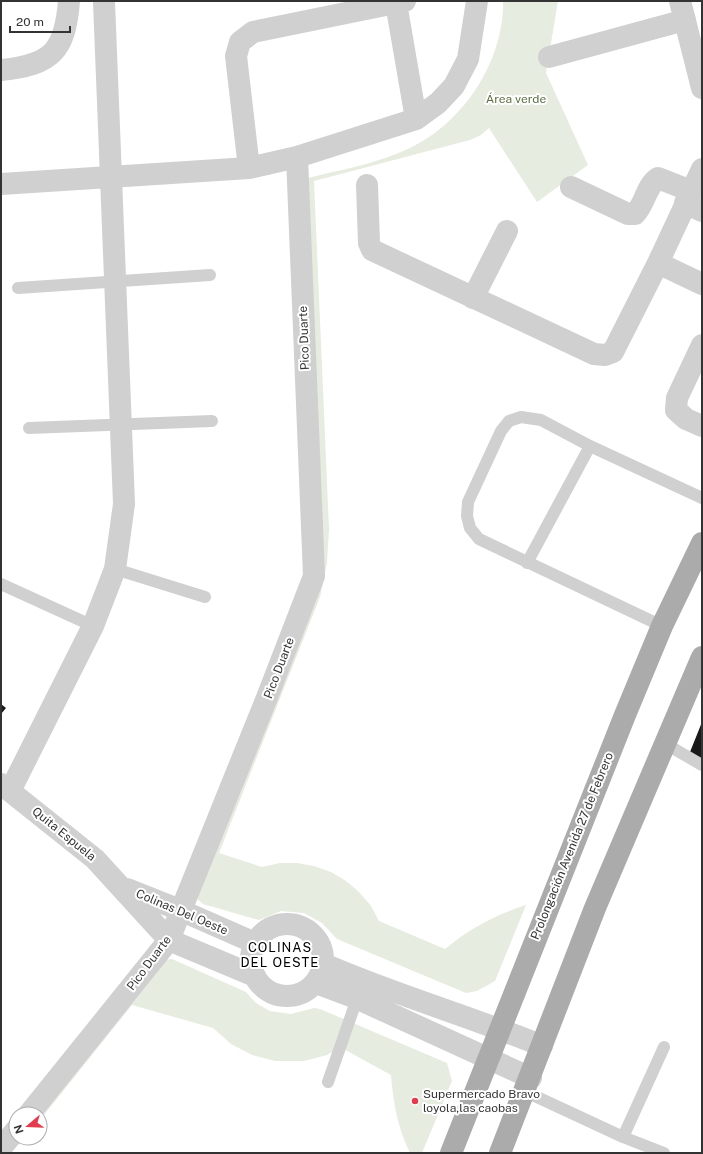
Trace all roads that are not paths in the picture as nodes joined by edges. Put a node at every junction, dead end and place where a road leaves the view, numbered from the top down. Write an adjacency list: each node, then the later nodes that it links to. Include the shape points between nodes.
1 (70, 1): 7 (street, via 64,36 53,53 36,64)
2 (476, 1): 9 (street, via 468,60 454,86 438,103)
3 (104, 2): 13 (street)
4 (401, 2): 9 (street); 11 (street, via 253,32 240,42 236,56)
5 (682, 11): 6 (street); 8 (street)
6 (549, 57)
7 (1, 70)
8 (702, 88)
9 (416, 119): 10 (street)
10 (297, 158): 11 (street); 44 (street, Pico Duarte, via 314,576)
11 (250, 168): 13 (street)
12 (702, 169): 17 (street)
13 (111, 177): 14 (street); 21 (street)
14 (1, 184)
15 (367, 185): 24 (street, via 369,242 372,250)
16 (571, 187): 17 (street, via 628,214 635,214 639,210 653,182 658,178)
17 (693, 202): 19 (street)
18 (507, 231): 24 (street)
19 (658, 263): 22 (street); 24 (street, via 613,352 606,355 594,354)
20 (210, 275): 21 (lane)
21 (116, 282): 23 (lane); 27 (street)
22 (702, 284)
23 (18, 288)
24 (473, 298)
25 (702, 345): 28 (street, via 677,398 676,410 686,419)
26 (212, 421): 27 (lane)
27 (121, 424): 29 (lane); 34 (street, via 124,504)
28 (702, 426)
29 (29, 428)
30 (590, 446): 31 (lane); 33 (lane); 33 (lane, via 541,420 521,417 509,421 501,431 468,502 467,516 470,528 479,539)
31 (702, 498)
32 (702, 543): 38 (main road, Prolongación Avenida 27 de Febrero)
33 (527, 563): 38 (lane)
34 (115, 569): 36 (lane); 37 (street)
35 (1, 584): 37 (lane)
36 (205, 597)
37 (93, 626): 42 (street)
38 (662, 626): 50 (main road, Prolongación Avenida 27 de Febrero)
39 (702, 657): 40 (main road)
40 (664, 743): 41 (lane); 51 (main road, via 595,908)
41 (702, 765)
42 (6, 788): 43 (street, Quita Espuela, via 95,859)
43 (124, 888): 44 (street, Colinas Del Oeste); 45 (street, Colinas Del Oeste)
44 (180, 910): 45 (street, Pico Duarte); 46 (street, Colinas Del Oeste)
45 (169, 940): 48 (street, Colinas Del Oeste); 56 (street, Pico Duarte)
46 (255, 943): 47 (street, via 262,934 281,924 303,928 312,934 321,948); 48 (street, via 251,954)
47 (320, 973): 48 (street, Colinas Del Oeste, via 307,992 283,997 272,994); 49 (street)
48 (254, 976)
49 (360, 990): 50 (street); 53 (street); 54 (lane)
50 (499, 1028): 51 (street); 53 (main road, Prolongación Avenida 27 de Febrero)
51 (542, 1046): 55 (main road)
52 (664, 1047): 57 (lane)
53 (488, 1059): 55 (street); 60 (main road, Prolongación Avenida 27 de Febrero)
54 (328, 1082)
55 (528, 1084): 57 (lane); 61 (main road)
56 (35, 1106)
57 (623, 1137): 62 (lane)
58 (8, 1140): 59 (street)
59 (1, 1148)
60 (451, 1153)
61 (500, 1153)
62 (664, 1153)

